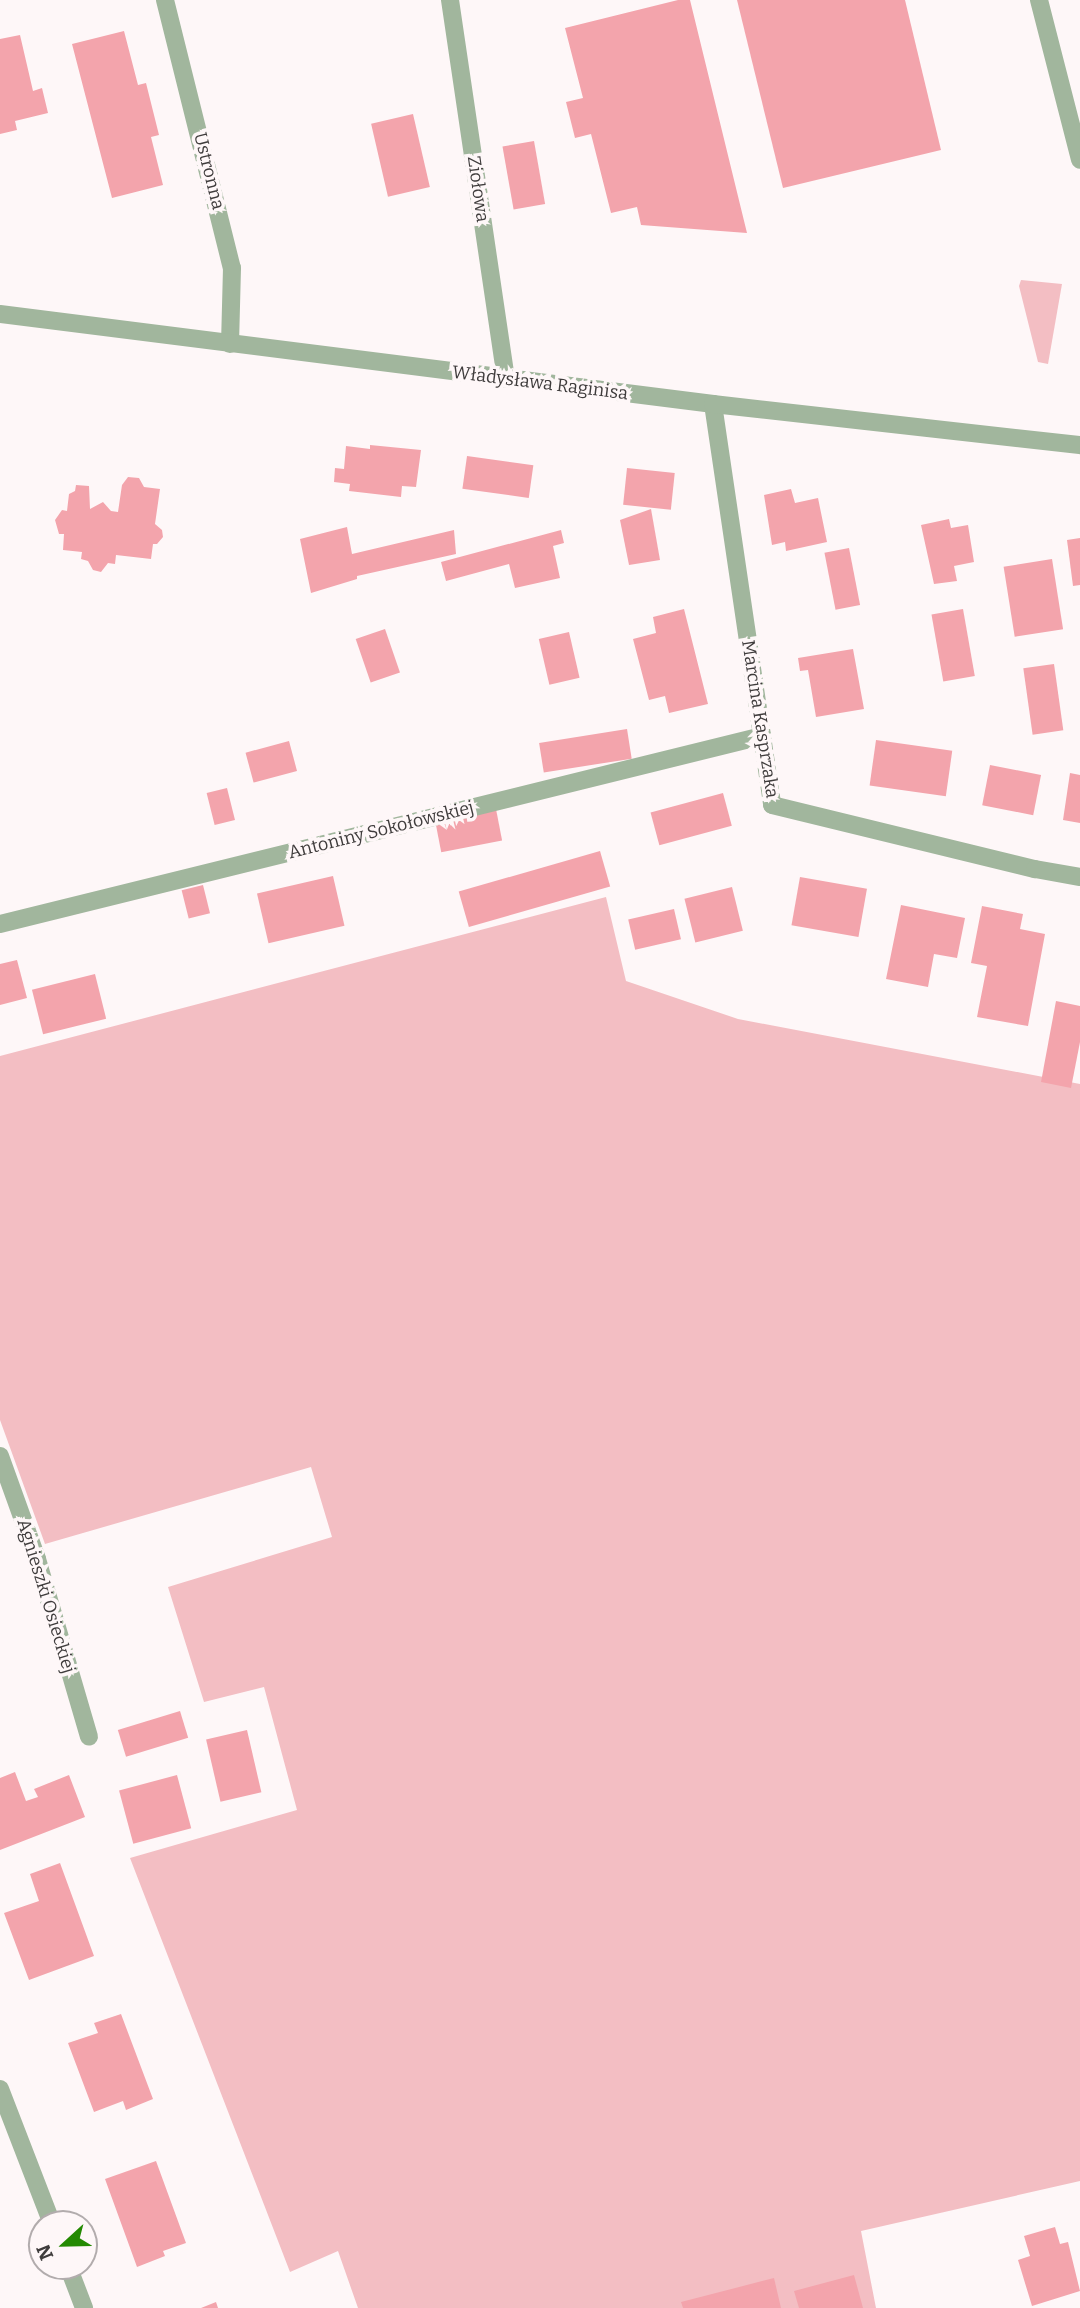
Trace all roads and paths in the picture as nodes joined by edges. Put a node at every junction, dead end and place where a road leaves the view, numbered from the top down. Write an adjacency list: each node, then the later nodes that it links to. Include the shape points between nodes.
1 (165, 0): 6 (street, Ustronna, via 232,268)
2 (450, 0): 7 (street, Ziołowa)
3 (1039, 0): 4 (street)
4 (1080, 160)
5 (1, 309): 6 (street, Władysława Raginisa)
6 (230, 344): 7 (street, Władysława Raginisa)
7 (506, 379): 8 (street, Władysława Raginisa)
8 (713, 404): 9 (street, Władysława Raginisa); 10 (street, Marcina Kasprzaka)
9 (1080, 445)
10 (762, 736): 11 (street, Marcina Kasprzaka, via 772,805); 12 (street, Antoniny Sokołowskiej)
11 (1080, 877)
12 (0, 924)
13 (0, 1456): 14 (street, Agnieszki Osieckiej, via 37,1559)
14 (89, 1737)
15 (0, 2089): 16 (street)
16 (47, 2210)
17 (73, 2280): 18 (street)
18 (84, 2308)

